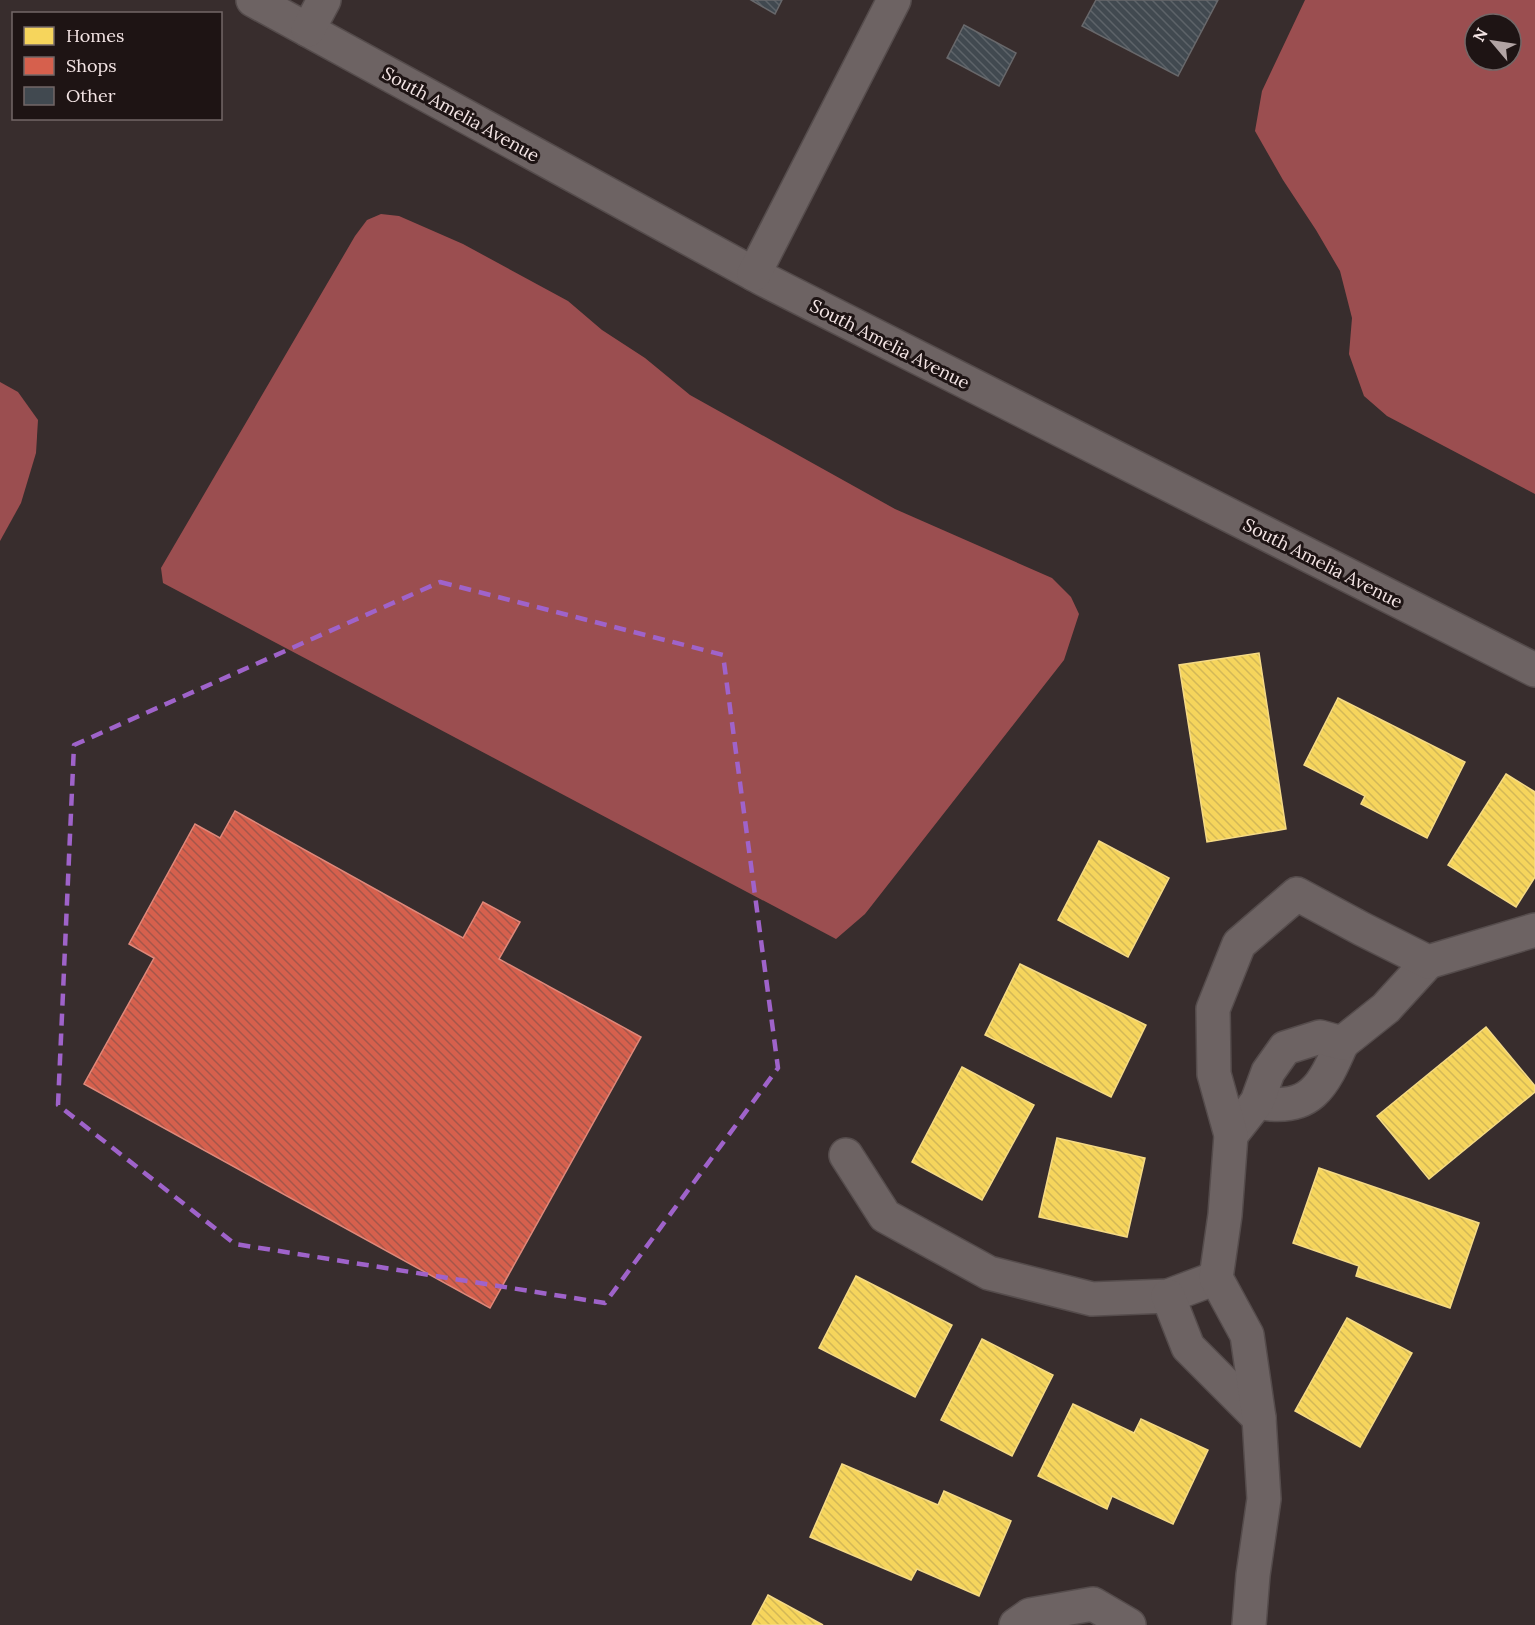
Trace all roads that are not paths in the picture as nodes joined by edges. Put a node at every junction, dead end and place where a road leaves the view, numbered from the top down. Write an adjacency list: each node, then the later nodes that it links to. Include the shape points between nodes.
1 (253, 0): 4 (street, South Amelia Avenue)
2 (324, 0): 4 (street)
3 (894, 0): 5 (street)
4 (308, 30): 5 (street, South Amelia Avenue)
5 (754, 274): 6 (street, South Amelia Avenue)
6 (1535, 670)
7 (1535, 930): 8 (street)
8 (1428, 962): 9 (street, via 1386,1008); 11 (street, via 1297,894 1239,944 1213,1009 1214,1074)
9 (1342, 1043): 10 (street, via 1328,1075 1315,1092 1304,1099 1273,1105); 10 (street, via 1320,1037 1285,1048 1268,1072)
10 (1257, 1101): 11 (street)
11 (1231, 1135): 13 (street)
12 (846, 1155): 14 (street, via 885,1216 988,1273 1092,1299)
13 (1216, 1278): 14 (street); 15 (street, via 1247,1335)
14 (1168, 1296): 15 (street, via 1188,1347)
15 (1259, 1418): 18 (street, via 1264,1499)
16 (1016, 1625): 17 (street, via 1030,1615 1093,1604)
17 (1129, 1625)
18 (1249, 1625)

